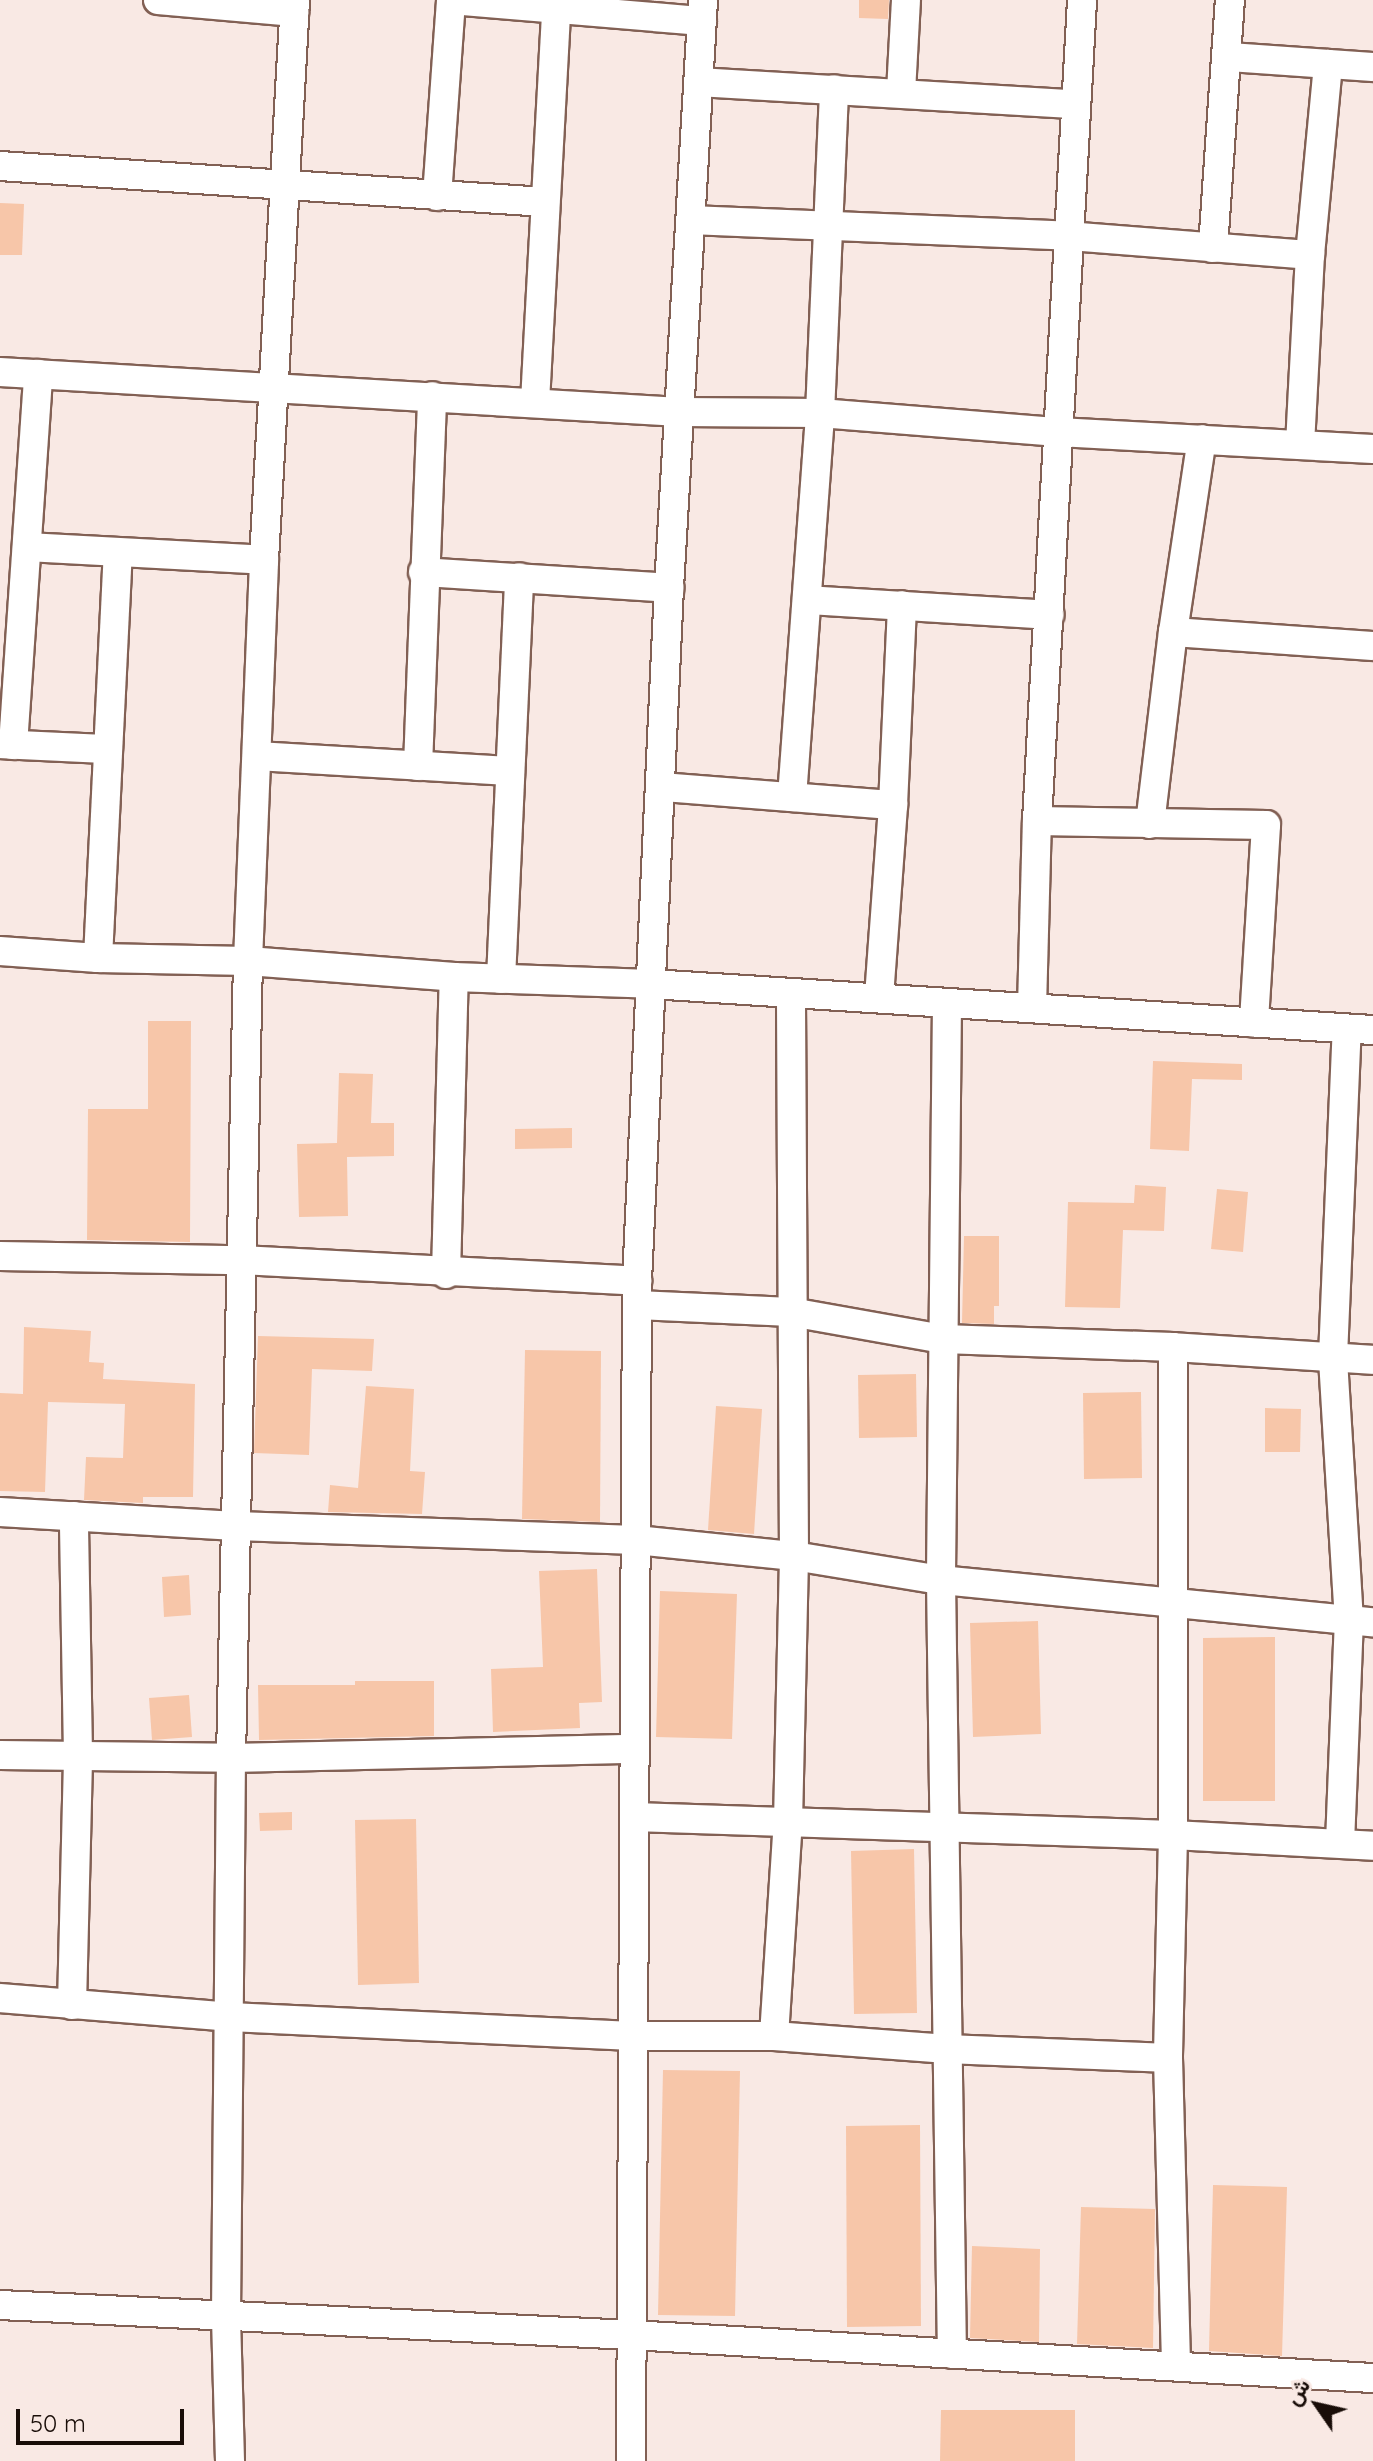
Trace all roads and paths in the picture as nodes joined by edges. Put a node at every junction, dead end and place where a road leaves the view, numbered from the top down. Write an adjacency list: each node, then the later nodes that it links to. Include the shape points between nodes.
1 (158, 0): 6 (street)
2 (451, 0): 8 (street); 18 (street)
3 (906, 0): 14 (street)
4 (1082, 0): 15 (street)
5 (1230, 0): 9 (street)
6 (295, 6): 17 (street)
7 (703, 10): 8 (street); 12 (street)
8 (556, 11): 19 (street)
9 (1229, 57): 10 (street); 23 (street)
10 (1328, 64): 11 (street); 24 (street)
11 (1373, 67)
12 (699, 82): 13 (street); 20 (street)
13 (834, 89): 14 (street); 21 (street)
14 (901, 92): 15 (street)
15 (1074, 104): 22 (street)
16 (0, 166): 17 (street)
17 (286, 186): 18 (street); 27 (street)
18 (437, 196): 19 (street)
19 (545, 202): 29 (street)
20 (692, 220): 21 (street); 30 (street)
21 (826, 228): 22 (street); 31 (street)
22 (1068, 236): 23 (street); 32 (street)
23 (1213, 248): 24 (street)
24 (1310, 255): 34 (street)
25 (0, 372): 26 (street)
26 (38, 374): 27 (street); 36 (street)
27 (273, 387): 28 (street); 38 (street)
28 (432, 396): 29 (street); 39 (street)
29 (535, 402): 30 (street)
30 (680, 412): 31 (street); 41 (street)
31 (820, 413): 32 (street); 42 (street)
32 (1058, 432): 33 (street); 44 (street)
33 (1202, 439): 34 (street); 45 (street)
34 (1300, 445): 35 (street)
35 (1373, 449)
36 (27, 547): 37 (street); 47 (street)
37 (118, 554): 38 (street); 48 (street)
38 (264, 560): 49 (street)
39 (423, 572): 40 (street); 50 (street)
40 (519, 577): 41 (street); 51 (street)
41 (669, 588): 52 (street)
42 (807, 600): 43 (street); 53 (street)
43 (902, 605): 44 (street); 54 (street)
44 (1050, 615): 55 (street)
45 (1173, 632): 46 (street); 56 (street)
46 (1373, 646)
47 (6, 744): 48 (street)
48 (107, 749): 58 (street)
49 (258, 756): 50 (street); 59 (street)
50 (418, 766): 51 (street)
51 (508, 771): 61 (street)
52 (662, 787): 53 (street); 62 (street)
53 (792, 797): 54 (street)
54 (893, 805): 64 (street)
55 (1037, 821): 56 (street); 66 (street)
56 (1150, 824): 67 (street, via 1266,825)
57 (0, 951): 58 (street)
58 (98, 958): 59 (street)
59 (248, 961): 60 (street); 70 (street)
60 (454, 977): 61 (street); 71 (street)
61 (501, 979): 62 (street)
62 (651, 984): 63 (street); 72 (street)
63 (791, 994): 64 (street); 73 (street)
64 (879, 997): 65 (street)
65 (947, 1003): 66 (street); 74 (street)
66 (1032, 1008): 67 (street)
67 (1254, 1023): 68 (street)
68 (1360, 1029): 76 (street)
69 (0, 1256): 70 (street)
70 (241, 1260): 71 (street); 80 (street)
71 (446, 1274): 72 (street)
72 (637, 1293): 73 (street); 81 (street)
73 (791, 1312): 74 (street); 82 (street)
74 (943, 1339): 75 (street); 83 (street)
75 (1173, 1347): 76 (street); 84 (street)
76 (1333, 1357): 77 (street); 85 (street)
77 (1373, 1360)
78 (0, 1512): 79 (street)
79 (74, 1516): 80 (street); 88 (street)
80 (236, 1526): 81 (street); 89 (street)
81 (636, 1540): 82 (street); 86 (street)
82 (794, 1556): 83 (street); 91 (street)
83 (941, 1580): 84 (street); 92 (street)
84 (1173, 1601): 85 (street); 93 (street)
85 (1361, 1622): 94 (street)
86 (635, 1749): 89 (street); 90 (street)
87 (0, 1755): 88 (street)
88 (78, 1755): 89 (street); 97 (street)
89 (231, 1758): 98 (street)
90 (634, 1817): 91 (street); 99 (street)
91 (788, 1822): 92 (street); 100 (street)
92 (944, 1827): 93 (street); 101 (street)
93 (1173, 1835): 94 (street); 102 (street)
94 (1340, 1843): 95 (street)
95 (1373, 1846)
96 (0, 1998): 97 (street)
97 (72, 2005): 98 (street)
98 (230, 2017): 99 (street); 104 (street)
99 (633, 2036): 100 (street); 105 (street)
100 (774, 2036): 101 (street)
101 (948, 2049): 102 (street); 106 (street)
102 (1168, 2058): 107 (street)
103 (0, 2305): 104 (street)
104 (226, 2317): 105 (street); 109 (street)
105 (631, 2335): 106 (street); 110 (street)
106 (952, 2354): 107 (street)
107 (1176, 2366): 108 (street)
108 (1373, 2378)
109 (230, 2461)
110 (631, 2461)

